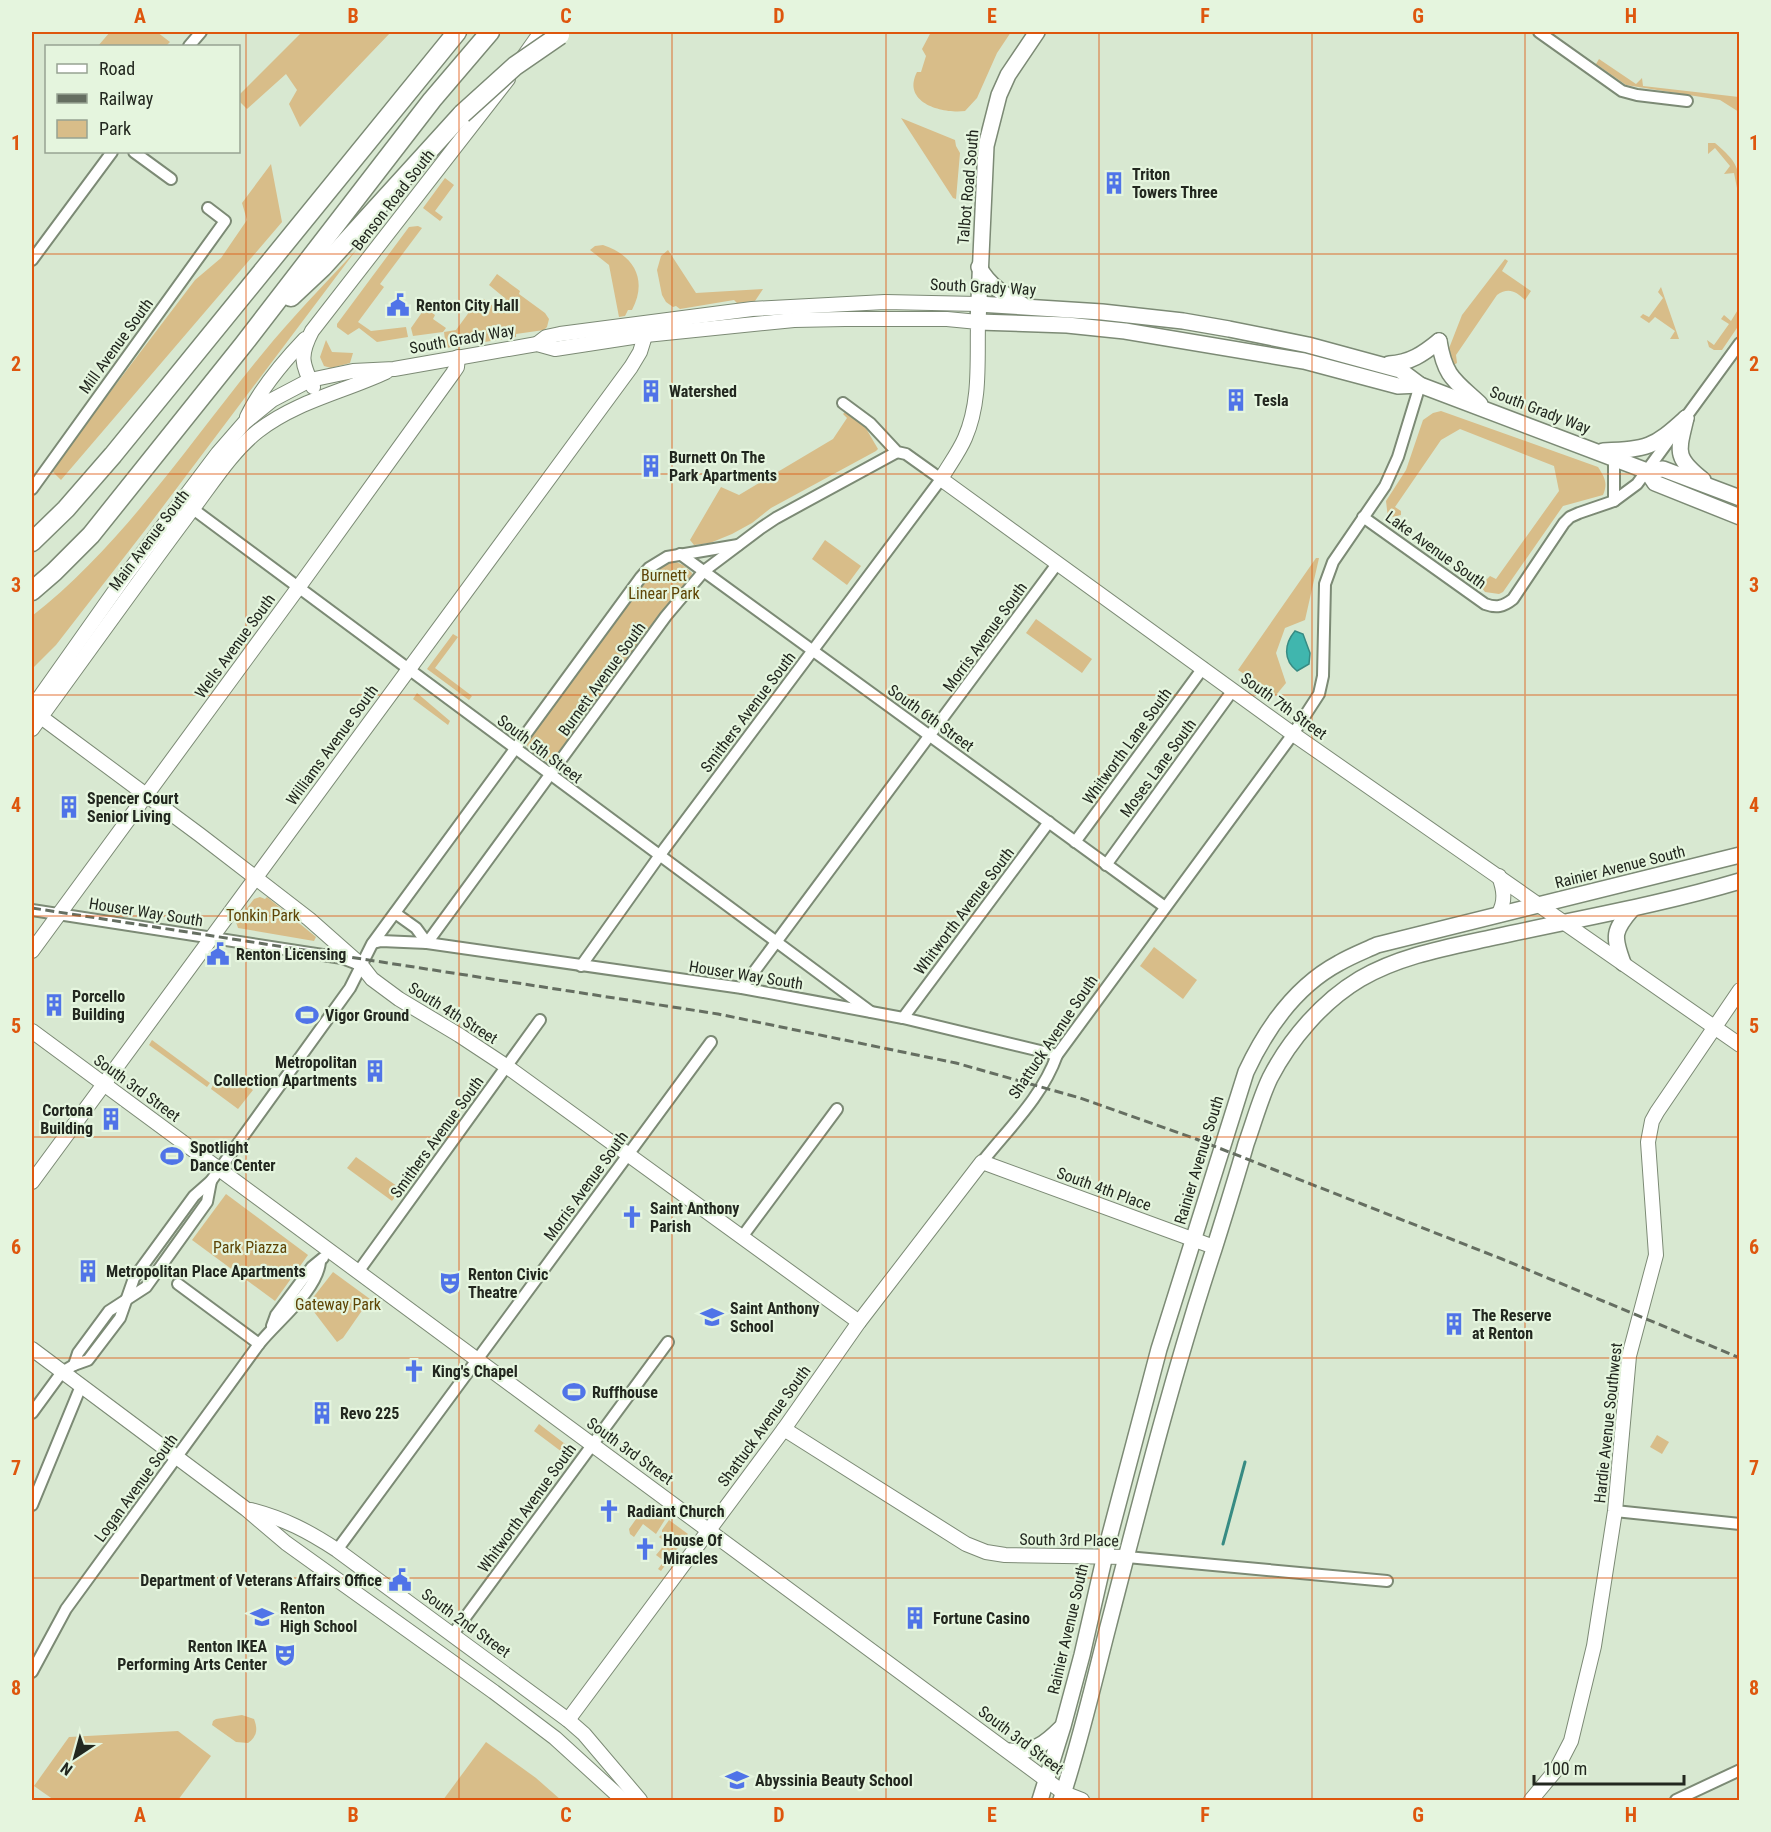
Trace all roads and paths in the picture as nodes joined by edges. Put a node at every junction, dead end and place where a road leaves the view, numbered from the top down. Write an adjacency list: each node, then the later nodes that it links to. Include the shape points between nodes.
1 (201, 32): 8 (street)
2 (457, 32): 53 (highway, via 113,455)
3 (490, 32): 27 (highway, via 432,100)
4 (541, 32): 23 (street, Benson Road South, via 478,120)
5 (1037, 32): 15 (main road, Talbot Road South, via 1008,75 992,122 984,163)
6 (1539, 32): 9 (street, via 1622,91)
7 (563, 33): 27 (highway, bridge, via 508,71 462,114 322,267)
8 (190, 45)
9 (1687, 102)
10 (111, 153): 14 (street)
11 (135, 153): 12 (street)
12 (171, 178)
13 (208, 208): 45 (street, Mill Avenue South, via 225,221)
14 (32, 260)
15 (980, 267): 16 (main road, Talbot Road South); 17 (main road, via 986,280)
16 (978, 304): 17 (main road, South Grady Way); 19 (main road, Talbot Road South); 21 (street, South Grady Way, via 885,302 764,308)
17 (1025, 307): 18 (main road, South Grady Way)
18 (1109, 312): 20 (main road); 22 (main road, South Grady Way)
19 (978, 322): 20 (main road, South Grady Way); 21 (street, South Grady Way, via 794,320); 41 (street, via 978,390 965,439)
20 (1098, 328): 25 (main road, South Grady Way)
21 (648, 329): 29 (street, South Grady Way, via 555,349 537,344); 62 (street, Williams Avenue South, via 631,367)
22 (1228, 329): 24 (main road, South Grady Way); 25 (main road, via 1214,336 1181,331)
23 (312, 331): 32 (street, Benson Road South, via 303,354); 38 (street, via 286,359)
24 (1267, 337): 28 (main road, via 1259,343 1231,341); 30 (main road, South Grady Way)
25 (1173, 339): 28 (main road, South Grady Way)
26 (1740, 343): 37 (street, Lake Avenue South)
27 (243, 345): 59 (highway, via 91,535)
28 (1223, 347): 33 (main road, South Grady Way, via 1304,361 1398,386)
29 (458, 357): 31 (street, South Grady Way); 58 (street, Wells Avenue South, via 453,373)
30 (1377, 364): 33 (main road, South Grady Way, via 1400,370); 36 (main road, via 1410,361 1439,341 1449,375)
31 (394, 369): 32 (street, South Grady Way, via 353,371); 34 (street, South Grady Way)
32 (310, 380): 34 (street, Benson Road South); 38 (street, Main Avenue South, via 272,400)
33 (1420, 385): 36 (main road, South Grady Way); 51 (street, Shattuck Avenue South, via 1392,471)
34 (318, 398): 50 (street, Main Avenue South, via 272,421 248,440)
35 (843, 403): 39 (street, South 7th Street, via 870,423)
36 (1486, 410): 40 (main road, South Grady Way)
37 (1686, 418): 40 (main road, via 1662,440 1649,446); 43 (street, Lake Avenue South); 46 (main road, via 1679,447 1682,460)
38 (245, 422): 64 (street, Main Avenue South, via 126,575)
39 (897, 452): 44 (street, South 7th Street); 54 (street, Burnett Avenue South, via 776,518)
40 (1598, 452): 42 (main road, South Grady Way)
41 (954, 457): 44 (street); 48 (street, via 959,484)
42 (1614, 457): 43 (main road, South Grady Way); 49 (street)
43 (1647, 471): 46 (main road, South Grady Way, via 1663,469); 49 (street, Lake Avenue South); 52 (main road, South Grady Way, via 1655,483)
44 (941, 478): 48 (street, South 7th Street); 60 (street, Smithers Avenue South)
45 (32, 489)
46 (1715, 489): 47 (main road, South Grady Way)
47 (1740, 498)
48 (968, 499): 56 (street, South 7th Street)
49 (1614, 501): 51 (street, Lake Avenue South, via 1570,517 1513,599 1494,607)
50 (193, 509): 58 (street, South 5th Street); 64 (street, Main Avenue South)
51 (1364, 517): 66 (street, Shattuck Avenue South, via 1333,562 1325,584 1323,676 1319,694)
52 (1740, 517)
53 (32, 542)
54 (738, 545): 55 (street, Burnett Avenue South); 57 (street, Burnett Avenue South)
55 (680, 554): 57 (street, South 6th Street); 68 (street, Burnett Avenue South, via 667,556 649,568)
56 (1057, 564): 61 (street, South 7th Street); 67 (street, Morris Avenue South)
57 (704, 571): 60 (street, South 6th Street); 69 (street, Burnett Avenue South, via 666,616)
58 (298, 588): 62 (street, South 5th Street); 70 (street, Wells Avenue South)
59 (32, 591)
60 (813, 651): 67 (street, South 6th Street); 74 (street, Smithers Avenue South)
61 (1203, 668): 63 (street, South 7th Street); 72 (street, Whitworth Lane South)
62 (408, 670): 68 (street, South 5th Street); 77 (street, Williams Avenue South)
63 (1233, 690): 66 (street, South 7th Street); 75 (street, Moses Lane South)
64 (35, 712): 65 (street, Main Avenue South); 70 (street, South 4th Street)
65 (32, 729)
66 (1293, 734): 76 (street, South 7th Street); 80 (street, Shattuck Avenue South)
67 (931, 736): 71 (street, South 6th Street); 90 (street, Morris Avenue South)
68 (516, 750): 69 (street, South 5th Street); 83 (street, Burnett Avenue South)
69 (550, 775): 74 (street, South 5th Street); 89 (street, Burnett Avenue South)
70 (147, 795): 77 (street, South 4th Street); 84 (street, Wells Avenue South)
71 (1049, 822): 72 (street, South 6th Street); 98 (street, Whitworth Avenue South)
72 (1075, 842): 75 (street, South 6th Street)
73 (1740, 855): 79 (main road, Rainier Avenue South)
74 (659, 856): 90 (street, South 5th Street); 94 (street, Smithers Avenue South)
75 (1106, 865): 80 (street, South 6th Street)
76 (1498, 876): 79 (street, South 7th Street); 85 (street, via 1504,891)
77 (255, 878): 87 (street, Williams Avenue South); 93 (street, South 4th Street)
78 (1740, 881): 81 (main road)
79 (1540, 905): 85 (main road, Rainier Avenue South); 86 (street, South 7th Street)
80 (1165, 907): 104 (street, Shattuck Avenue South)
81 (1632, 909): 86 (main road); 92 (main road, via 1616,931)
82 (32, 910): 84 (street, Houser Way South)
83 (395, 913): 88 (street, Burnett Avenue South); 89 (street, via 416,928)
84 (59, 914): 87 (street, Houser Way South); 91 (street, Wells Avenue South)
85 (1498, 915): 113 (main road, Rainier Avenue South, via 1369,949 1336,964 1293,1000 1264,1036 1246,1072)
86 (1563, 922): 92 (street, South 7th Street); 114 (main road, via 1402,961 1362,978 1318,1013 1281,1058 1261,1098)
87 (212, 938): 93 (street, Houser Way South, via 342,958); 106 (street, Williams Avenue South)
88 (373, 943): 89 (street); 93 (street, Burnett Avenue South)
89 (427, 943): 94 (street, Houser Way South)
90 (777, 943): 95 (street, Morris Avenue South); 97 (street, South 5th Street)
91 (32, 951)
92 (1623, 963): 100 (street, South 7th Street)
93 (361, 965): 105 (street, South 4th Street, via 372,979 399,999); 110 (street, Burnett Avenue South, via 350,988)
94 (581, 966): 95 (street, Houser Way South)
95 (742, 988): 97 (street, Houser Way South)
96 (1740, 990): 100 (street, Hardie Avenue Southwest)
97 (871, 1012): 98 (street, Houser Way South)
98 (903, 1018): 104 (street, Houser Way South)
99 (540, 1020): 105 (street, Smithers Avenue South)
100 (1714, 1027): 103 (street, South 7th Street); 133 (street, Hardie Avenue Southwest, via 1648,1131 1656,1255 1629,1356)
101 (32, 1031): 106 (street, South 3rd Street)
102 (711, 1042): 108 (street, Morris Avenue South)
103 (1740, 1045)
104 (1057, 1055): 109 (street, Shattuck Avenue South, via 1037,1096)
105 (506, 1066): 108 (street, South 4th Street); 116 (street, Smithers Avenue South)
106 (104, 1084): 110 (street, South 3rd Street); 111 (street, Williams Avenue South)
107 (837, 1109): 112 (street)
108 (627, 1155): 112 (street, South 4th Street); 124 (street, Morris Avenue South)
109 (982, 1162): 113 (street, South 4th Place); 119 (street, Shattuck Avenue South)
110 (219, 1169): 115 (street, South 3rd Street); 125 (street, Burnett Avenue South, via 211,1181 207,1202 146,1287 126,1299 120,1318 88,1360)
111 (32, 1182)
112 (742, 1237): 118 (street, South 4th Street)
113 (1193, 1238): 114 (street, South 4th Place); 137 (main road, Rainier Avenue South)
114 (1214, 1247): 138 (main road)
115 (329, 1250): 116 (street, South 3rd Street); 122 (street, Logan Avenue South, via 319,1273)
116 (358, 1272): 124 (street, South 3rd Street)
117 (178, 1284): 122 (street)
118 (846, 1313): 119 (street, South 4th Street); 121 (street)
119 (859, 1322): 121 (street, Shattuck Avenue South)
120 (668, 1342): 129 (street, Whitworth Avenue South)
121 (845, 1342): 128 (street, Shattuck Avenue South)
122 (259, 1344): 130 (street, Logan Avenue South)
123 (32, 1349): 125 (street, South 2nd Street)
124 (477, 1359): 129 (street, South 3rd Street); 136 (street, Morris Avenue South)
125 (68, 1368): 126 (street, South 2nd Street); 127 (street, Burnett Avenue South)
126 (81, 1386): 130 (street, South 2nd Street); 131 (street)
127 (32, 1413)
128 (784, 1429): 135 (street, Shattuck Avenue South); 137 (street, South 3rd Place, via 966,1544 986,1552)
129 (592, 1444): 135 (street, South 3rd Street); 140 (street, Whitworth Avenue South)
130 (177, 1458): 132 (street, South 2nd Street); 141 (street, Logan Avenue South, via 66,1609)
131 (32, 1505)
132 (246, 1509): 136 (street, South 2nd Street, via 278,1517); 148 (street, South 2nd Street, via 286,1543 549,1733)
133 (1615, 1511): 134 (street); 152 (street, Hardie Avenue Southwest, via 1594,1646 1576,1726 1556,1770)
134 (1740, 1524)
135 (709, 1530): 142 (street, Shattuck Avenue South); 144 (street, South 3rd Street)
136 (337, 1550): 140 (street, South 2nd Street)
137 (1104, 1556): 138 (street, South 3rd Place); 143 (main road, Rainier Avenue South)
138 (1127, 1557): 139 (street, South 3rd Place); 147 (main road)
139 (1387, 1581)
140 (453, 1634): 142 (street, South 2nd Street)
141 (32, 1672)
142 (568, 1720): 149 (street, South 2nd Street)
143 (1063, 1726): 144 (main road, via 1036,1748); 146 (main road, Rainier Avenue South)
144 (1010, 1751): 146 (street, South 3rd Street)
145 (1737, 1774): 153 (street)
146 (1046, 1779): 147 (street, South 3rd Street); 150 (main road, Rainier Avenue South)
147 (1064, 1798): 151 (street, South 3rd Street)
148 (623, 1800)
149 (640, 1800)
150 (1040, 1800)
151 (1083, 1800)
152 (1531, 1800)
153 (1676, 1800)

